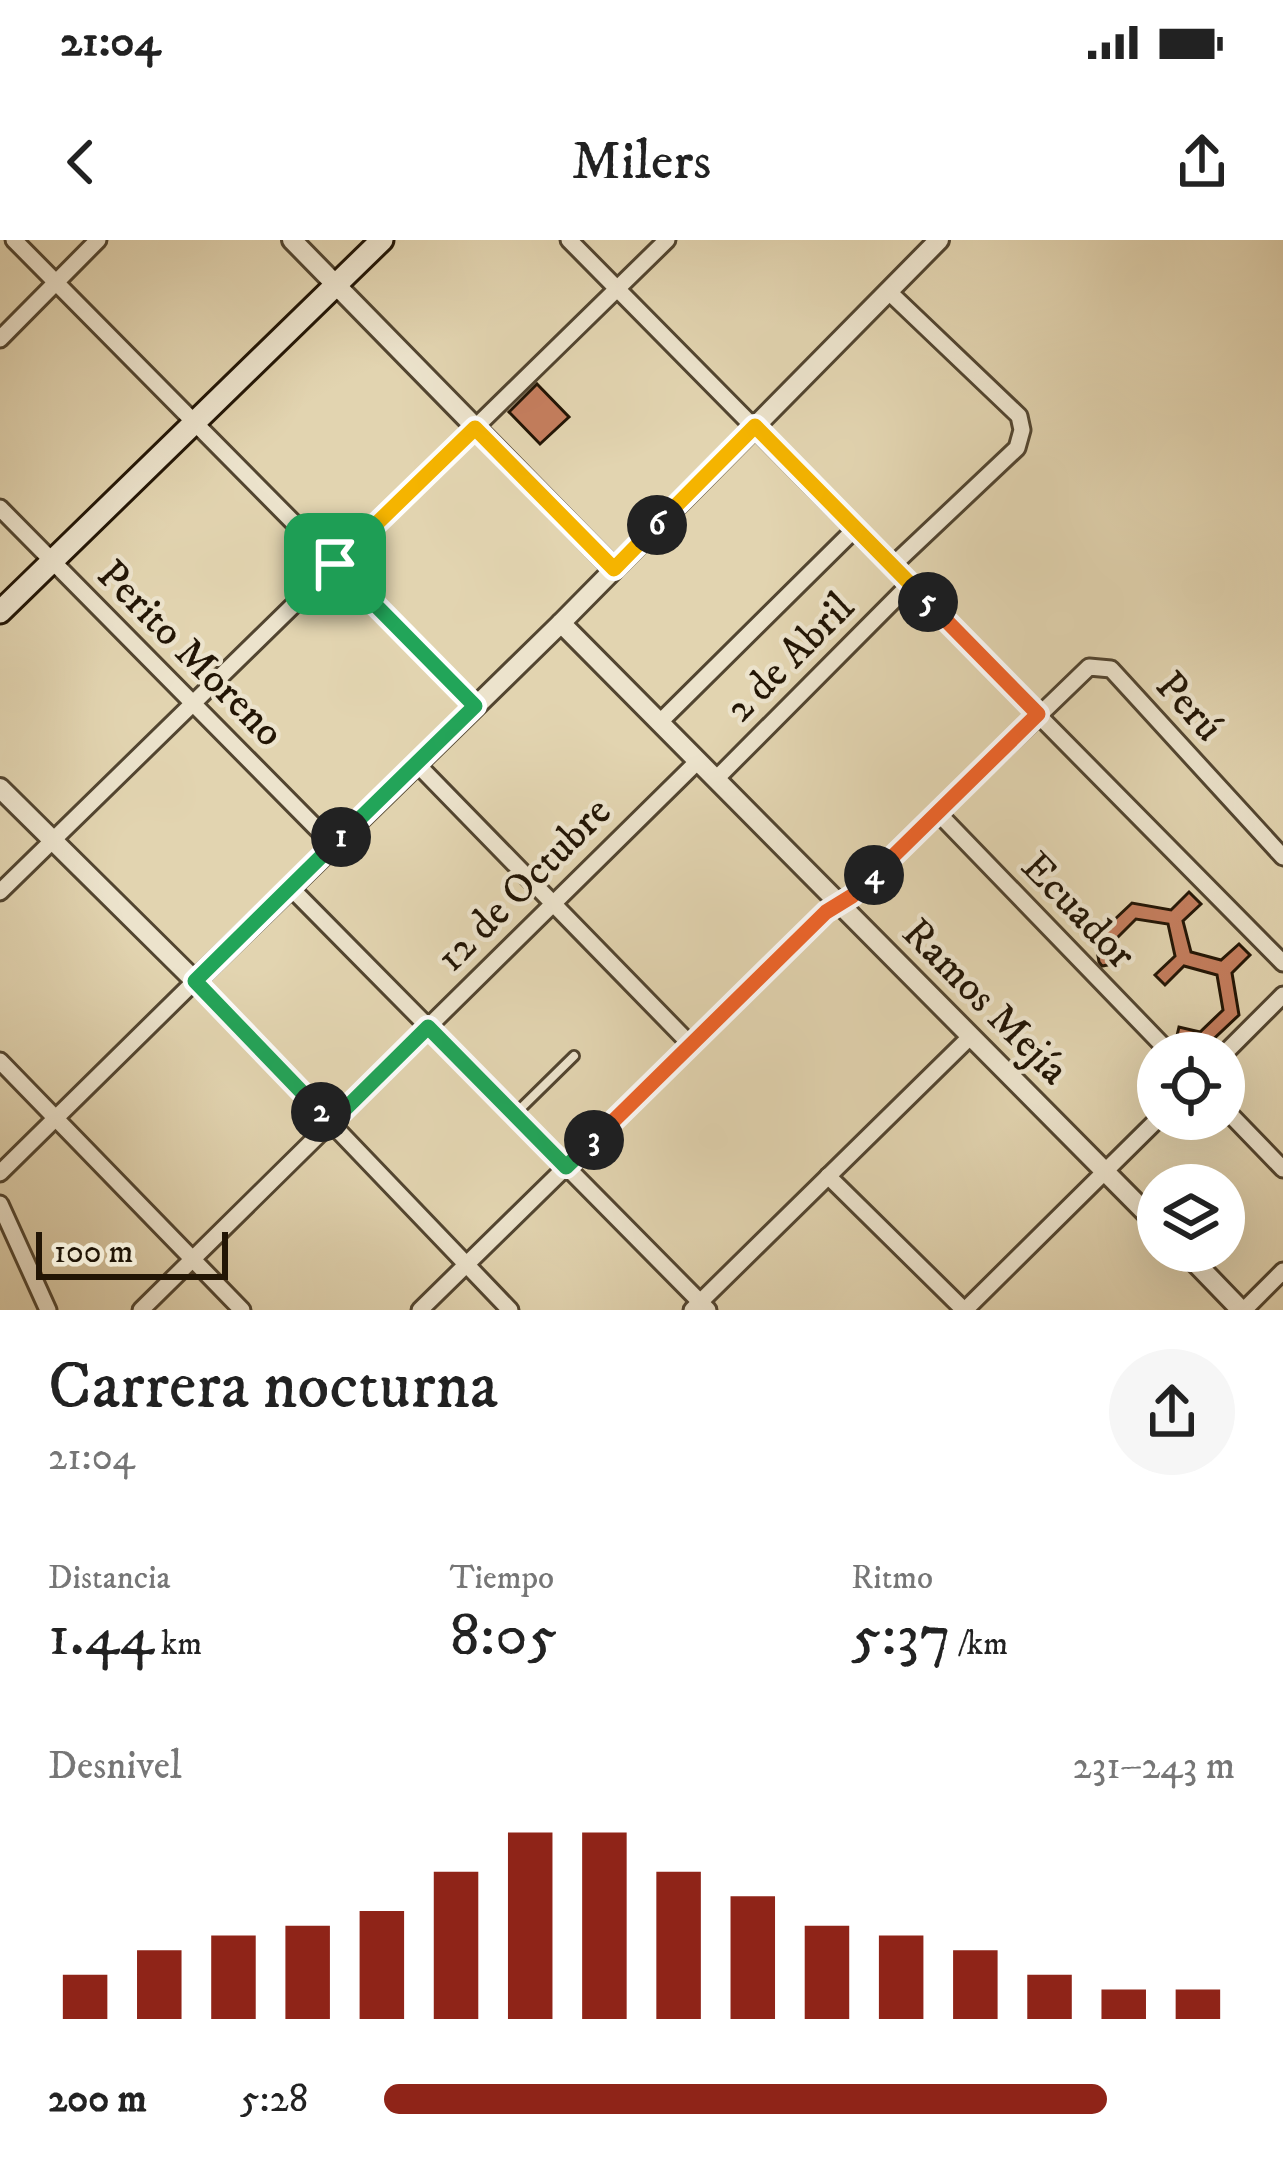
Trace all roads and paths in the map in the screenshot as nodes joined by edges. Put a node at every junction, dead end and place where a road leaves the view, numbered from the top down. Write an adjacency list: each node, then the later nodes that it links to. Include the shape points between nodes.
1 (14, 240): 8 (street)
2 (98, 240): 8 (street)
3 (292, 240): 9 (street)
4 (382, 240): 9 (main road)
5 (568, 240): 10 (street)
6 (667, 240): 10 (street)
7 (939, 240): 11 (street)
8 (56, 282): 12 (street); 13 (street)
9 (336, 285): 13 (main road); 15 (street)
10 (617, 289): 14 (street); 15 (street)
11 (889, 291): 14 (street); 20 (street, via 1019,416 1022,430 1017,448)
12 (0, 339)
13 (194, 422): 18 (main road); 19 (street)
14 (755, 426): 17 (street); 21 (street)
15 (475, 428): 19 (street); 21 (street)
16 (0, 508): 18 (street, Perito Moreno)
17 (855, 529): 20 (street); 28 (street)
18 (52, 561): 23 (main road); 25 (street, Perito Moreno)
19 (335, 564): 25 (street); 26 (street)
20 (892, 566): 22 (street)
21 (614, 569): 24 (street)
22 (910, 584): 27 (street); 31 (street, 2 de Abril)
23 (0, 613)
24 (561, 623): 26 (street); 28 (street, Ramos Mejía)
25 (193, 704): 34 (street); 35 (street, Perito Moreno)
26 (475, 706): 30 (street)
27 (1038, 714): 33 (street); 36 (street, Perú, via 1089,667 1111,669); 41 (street)
28 (660, 722): 29 (street, Ramos Mejía)
29 (698, 760): 31 (street, Ramos Mejía); 39 (street, 12 de Octubre)
30 (416, 763): 35 (street); 39 (street)
31 (716, 779): 40 (street, Ramos Mejía)
32 (0, 788): 34 (street)
33 (939, 814): 40 (street); 45 (street, Ecuador)
34 (53, 840): 38 (street); 42 (street)
35 (333, 845): 37 (street)
36 (1283, 856)
37 (290, 887): 42 (street); 44 (street)
38 (0, 892)
39 (554, 903): 44 (street, 12 de Octubre); 48 (street)
40 (840, 903): 47 (street, Ramos Mejía); 48 (street)
41 (1283, 964)
42 (195, 981): 52 (street); 53 (street)
43 (1282, 999): 46 (street)
44 (428, 1027): 51 (street); 53 (street, 12 de Octubre)
45 (1150, 1032)
46 (1245, 1034)
47 (971, 1036): 58 (street, Ramos Mejía); 60 (street)
48 (691, 1045): 56 (street)
49 (574, 1056): 51 (lane)
50 (0, 1061): 52 (street)
51 (514, 1114): 56 (street)
52 (56, 1118): 59 (street); 63 (street)
53 (331, 1123): 63 (street, 12 de Octubre); 64 (street)
54 (1245, 1130): 57 (street)
55 (1137, 1140): 58 (street)
56 (566, 1167): 64 (street); 67 (street)
57 (1283, 1169)
58 (1106, 1171): 61 (street, Ramos Mejía); 73 (street)
59 (0, 1172)
60 (828, 1176): 67 (street); 73 (street)
61 (1137, 1203)
62 (0, 1204): 68 (street)
63 (193, 1259): 69 (street, 12 de Octubre); 70 (street)
64 (466, 1264): 71 (street); 72 (street)
65 (1283, 1271): 74 (street)
66 (1205, 1272): 74 (street)
67 (700, 1307)
68 (48, 1310)
69 (142, 1310)
70 (242, 1310)
71 (419, 1310)
72 (511, 1310)
73 (964, 1310)
74 (1243, 1310)

